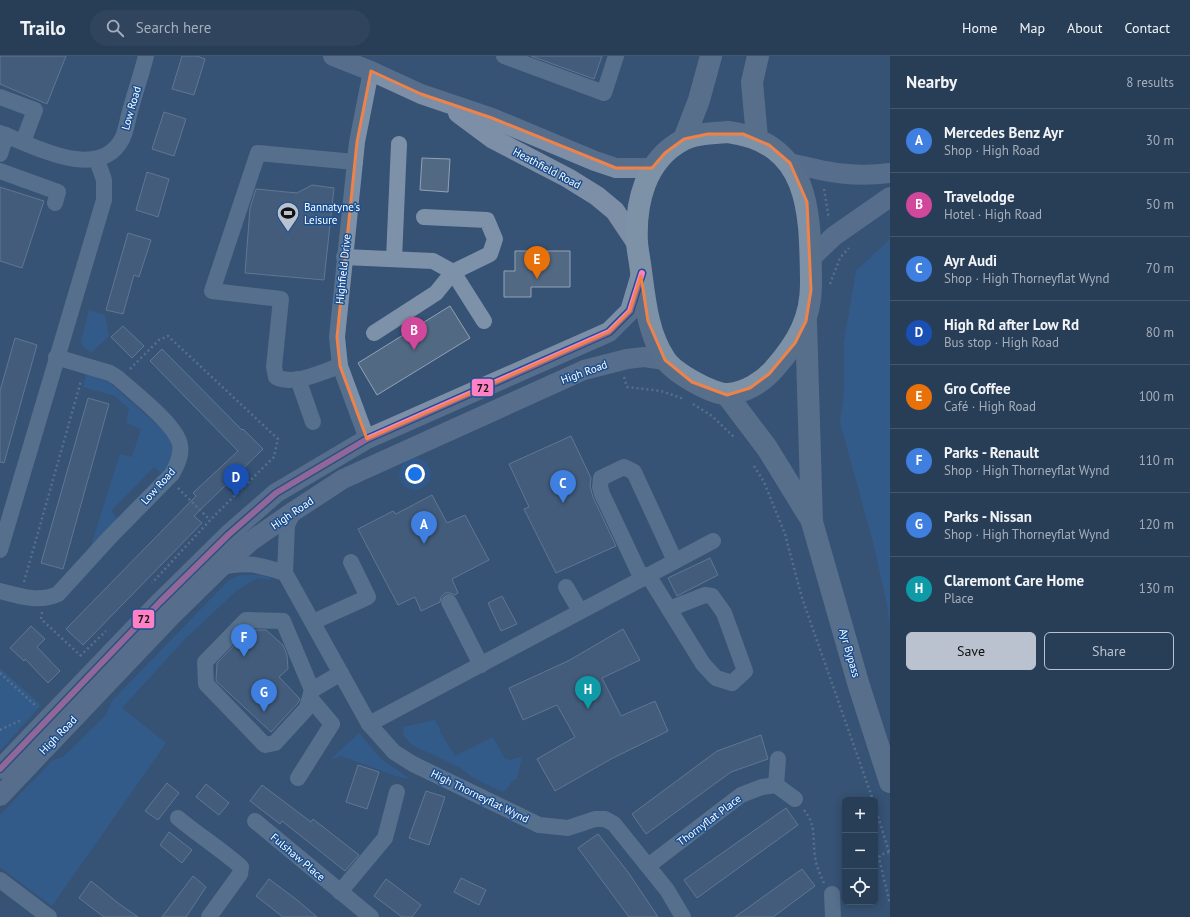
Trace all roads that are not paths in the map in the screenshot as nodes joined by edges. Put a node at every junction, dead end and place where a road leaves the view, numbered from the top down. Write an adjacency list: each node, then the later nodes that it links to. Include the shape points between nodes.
1 (146, 56): 16 (street, Low Road, via 122,139 112,151)
2 (333, 56): 7 (main road, Heathfield Road)
3 (504, 56): 4 (street, via 604,93)
4 (616, 56)
5 (711, 56): 12 (highway, via 699,100)
6 (758, 56): 11 (highway, via 752,82)
7 (371, 71): 9 (main road, Heathfield Road); 17 (street, Highfield Drive)
8 (0, 97): 13 (street, via 35,110)
9 (445, 103): 19 (main road, Heathfield Road, via 492,118 616,168); 25 (main road, Heathfield Road, via 493,139 597,196 615,211)
10 (3, 134): 13 (street); 15 (street)
11 (757, 138): 12 (highway, via 728,132); 18 (highway)
12 (684, 139): 19 (highway, via 665,153)
13 (23, 142): 16 (street, via 80,161)
14 (399, 144): 28 (street)
15 (0, 154)
16 (97, 160): 34 (street, via 104,180 104,200)
17 (355, 162): 26 (street, Highfield Drive); 37 (street, via 258,153 212,291 281,299 274,367 276,376 283,380)
18 (790, 164): 21 (main road, via 839,175); 27 (highway, via 807,202)
19 (652, 168): 25 (highway, via 642,188)
20 (0, 171): 23 (street, via 58,192)
21 (890, 173)
22 (890, 197): 27 (main road, via 842,242)
23 (55, 203)
24 (424, 217): 29 (street, via 487,220 495,239 490,254)
25 (637, 244): 30 (highway)
26 (344, 257): 28 (street); 36 (street, Highfield Drive, via 337,337)
27 (811, 258): 32 (highway, via 811,290)
28 (394, 259): 29 (street, via 433,261)
29 (453, 272): 31 (street); 33 (street, via 436,293)
30 (642, 273): 35 (highway, via 648,321); 40 (main road, High Road, via 630,311 609,332)
31 (484, 321)
32 (806, 321): 38 (highway, via 795,343 769,374 750,388); 42 (highway, Ayr Bypass)
33 (374, 333)
34 (56, 357): 44 (street); 51 (street, Low Road, via 110,373 120,380 172,427 180,444 179,456 176,467 168,478 58,594 43,599)
35 (665, 360): 38 (highway, via 692,382); 41 (main road, High Road, via 620,360 584,370 350,476)
36 (340, 366): 37 (street); 40 (street, Highfield Drive)
37 (298, 379): 39 (street)
38 (727, 395): 42 (highway, Ayr Bypass, via 767,448)
39 (313, 422)
40 (367, 439): 61 (main road, High Road, via 276,493 228,536 160,602)
41 (294, 511): 47 (main road, High Road, via 251,541); 48 (street, via 287,525)
42 (812, 522): 63 (highway, Ayr Bypass, via 859,686)
43 (713, 541): 45 (street)
44 (0, 550)
45 (675, 561): 49 (street); 49 (street, via 634,472 624,467 601,478 602,494)
46 (351, 562): 55 (street, via 368,596)
47 (221, 567): 48 (street, via 239,563 259,565); 66 (main road, High Road)
48 (285, 573): 55 (street, High Thorneyflat Wynd)
49 (645, 577): 53 (street); 54 (street)
50 (566, 587): 54 (street)
51 (0, 591)
52 (449, 602): 56 (street)
53 (669, 609): 53 (street, via 703,664 716,678 732,683 744,671 724,613 712,596 705,595)
54 (580, 611): 56 (street)
55 (313, 622): 57 (street, High Thorneyflat Wynd)
56 (481, 664): 59 (street)
57 (341, 672): 58 (street); 59 (street, High Thorneyflat Wynd)
58 (311, 694): 58 (street, via 307,708 275,743 265,745 206,684 205,662 246,620 283,621); 62 (street, via 332,724)
59 (369, 724): 70 (street, High Thorneyflat Wynd, via 394,752 413,764 539,825 568,828 595,819 605,819 614,824)
60 (778, 759): 64 (street)
61 (0, 770)
62 (298, 778)
63 (890, 782)
64 (776, 785): 67 (street); 70 (street, Thornyflat Place, via 741,795)
65 (398, 792): 73 (street, via 385,838)
66 (0, 796)
67 (795, 799)
68 (178, 818): 75 (street, via 241,867 240,874)
69 (255, 821): 73 (street, Fulshaw Place)
70 (648, 866): 77 (street, via 667,890)
71 (0, 880): 74 (street)
72 (829, 889): 78 (street)
73 (340, 892): 76 (street, Fulshaw Place)
74 (49, 917)
75 (209, 917)
76 (371, 917)
77 (683, 917)
78 (833, 917)

